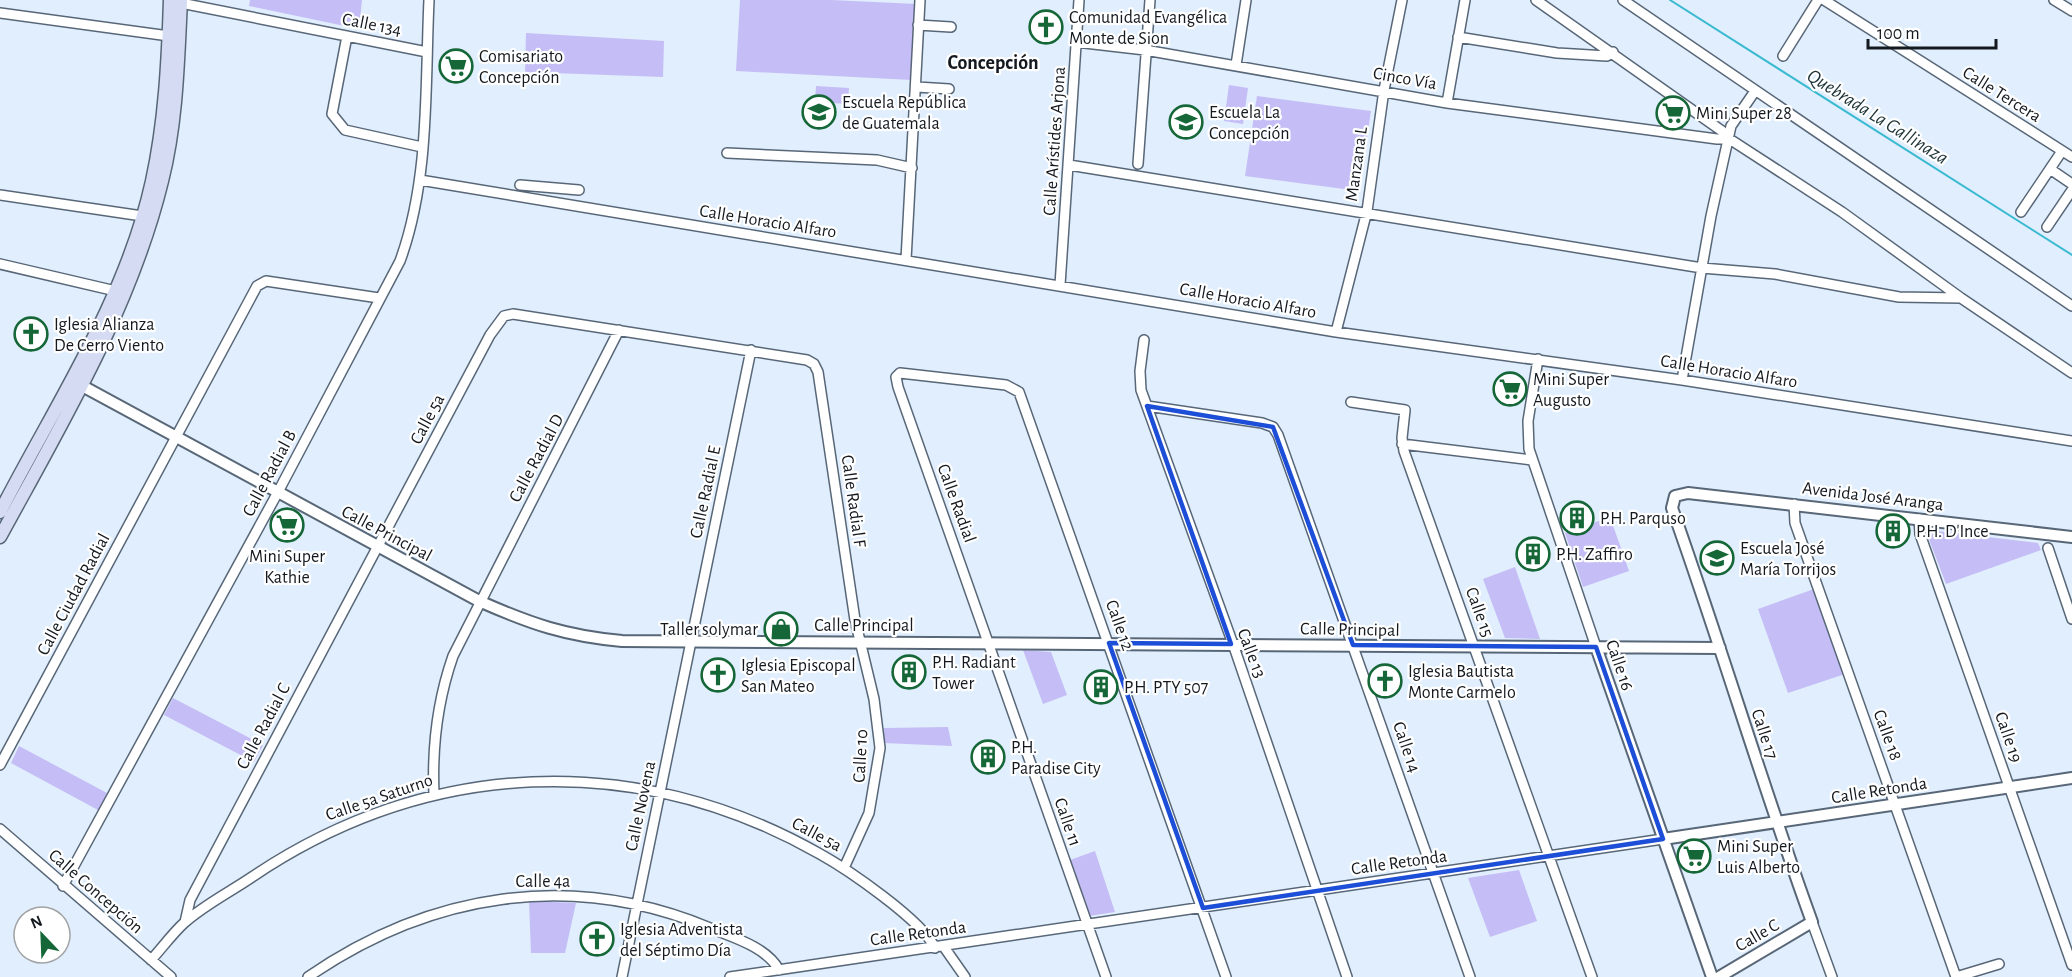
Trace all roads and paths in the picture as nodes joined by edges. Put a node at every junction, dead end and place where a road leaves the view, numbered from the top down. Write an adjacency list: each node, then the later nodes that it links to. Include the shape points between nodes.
1 (429, 0): 23 (street, Calle Radial B)
2 (920, 0): 16 (street)
3 (1079, 0): 21 (street, Calle Arístides Arjona)
4 (1150, 0): 22 (street)
5 (1246, 0): 26 (street)
6 (1402, 0): 29 (street, Manzana L)
7 (1466, 0): 20 (street)
8 (1536, 0): 24 (street)
9 (1623, 0): 30 (street)
10 (1818, 0): 25 (street)
11 (1824, 0): 34 (street, Calle Tercera)
12 (2054, 0): 14 (street)
13 (177, 1): 18 (main road); 19 (street, Calle 134); 51 (main road, via 171,137 162,182)
14 (2072, 11)
15 (0, 13): 18 (street)
16 (918, 25): 17 (street); 27 (street)
17 (951, 27)
18 (169, 36): 51 (main road, via 161,135)
19 (347, 36): 23 (street, Calle 134); 33 (street, via 332,114 337,124 345,130)
20 (1458, 37): 24 (street, via 1557,53 1607,56); 31 (street)
21 (1076, 42): 22 (street, Cinco Vía); 38 (street, Calle Arístides Arjona)
22 (1145, 50): 26 (street, Cinco Vía); 37 (street)
23 (427, 52): 33 (street, Calle Radial B)
24 (1613, 52): 32 (street)
25 (1783, 56)
26 (1236, 65): 29 (street, Cinco Vía)
27 (917, 87): 28 (street); 39 (street)
28 (949, 89)
29 (1383, 90): 31 (street, Cinco Vía); 49 (street, Manzana L)
30 (1755, 91): 32 (street, via 1731,126); 60 (street)
31 (1447, 102): 32 (street, Cinco Vía)
32 (1728, 138): 55 (street); 59 (street, via 1842,212)
33 (422, 147): 41 (street, Calle Radial B)
34 (2062, 151): 36 (street, Calle Tercera); 40 (street)
35 (727, 153): 39 (street, via 877,160)
36 (2072, 158)
37 (1138, 164)
38 (1070, 165): 49 (street); 56 (street, Calle Arístides Arjona)
39 (912, 168): 53 (street)
40 (2050, 169): 42 (street); 50 (street)
41 (420, 180): 48 (street, Calle Horacio Alfaro); 58 (street, Calle Radial B, via 412,227 400,261)
42 (2072, 184)
43 (520, 185): 44 (street)
44 (531, 186): 45 (street); 48 (street)
45 (579, 190)
46 (2072, 190): 52 (street)
47 (0, 195): 51 (street)
48 (530, 198): 53 (street, Calle Horacio Alfaro)
49 (1367, 210): 55 (street); 62 (street, Manzana L)
50 (2021, 212)
51 (147, 217): 57 (main road)
52 (2047, 227)
53 (906, 260): 56 (street, Calle Horacio Alfaro)
54 (0, 264): 57 (street)
55 (1702, 268): 59 (street, via 1775,274 1899,297); 67 (street)
56 (1060, 285): 62 (street, Calle Horacio Alfaro)
57 (121, 293): 68 (main road)
58 (379, 298): 72 (street, Calle Ciudad Radial, via 261,282); 76 (street, Calle Radial B)
59 (1961, 298): 66 (street)
60 (2072, 306)
61 (619, 330): 64 (street); 83 (street, Calle 5a, via 513,314 504,316 490,335); 85 (street, Calle Radial D)
62 (1336, 332): 65 (street, Calle Horacio Alfaro)
63 (1144, 340): 71 (street, Calle 13, via 1140,382)
64 (751, 350): 87 (street, Calle Radial E); 88 (street, Calle Radial F, via 807,360 818,372)
65 (1538, 359): 67 (street, Calle Horacio Alfaro); 75 (street, Calle 16, via 1528,421)
66 (2072, 373)
67 (1682, 380): 73 (street, Calle Horacio Alfaro)
68 (76, 382): 72 (street, Calle Principal); 79 (main road); 81 (main road)
69 (1014, 388): 89 (street, Calle Radial, via 905,372 897,375); 90 (street, Calle 12, via 1022,399)
70 (1351, 402): 74 (street, Calle 15, via 1405,410)
71 (1147, 406): 91 (street, Calle 13); 92 (street, Calle 14, via 1273,427)
72 (175, 438): 76 (street, Calle Principal); 96 (street, Calle Ciudad Radial)
73 (2072, 441)
74 (1402, 444): 75 (street); 93 (street, Calle 15)
75 (1532, 460): 94 (street, Calle 16)
76 (278, 492): 83 (street, Calle Principal); 108 (street, Calle Radial B)
77 (1673, 499): 78 (street, Avenida José Aranga, via 1688,493); 95 (street, Calle 17, via 1672,508)
78 (1794, 504): 80 (street, Avenida José Aranga); 101 (street, Calle 18, via 1795,523)
79 (0, 512)
80 (1919, 519): 82 (street, Avenida José Aranga); 98 (street, Calle 19, via 1920,534)
81 (0, 537)
82 (2072, 537)
83 (378, 547): 85 (street, Calle Principal); 112 (street, Calle Radial C, via 190,900)
84 (2048, 548): 86 (street)
85 (479, 601): 87 (street, Calle Principal, via 529,623 570,635 622,641); 100 (street, Calle Radial D, via 453,656 443,692 436,730)
86 (2072, 619)
87 (692, 641): 88 (street, Calle Principal); 99 (street, Calle Novena)
88 (861, 642): 89 (street, Calle Principal); 106 (street, Calle 10, via 880,748 869,813)
89 (989, 642): 90 (street, Calle Principal); 114 (street, Calle 11)
90 (1109, 643): 91 (street, Calle Principal); 111 (street, Calle 12)
91 (1233, 644): 92 (street, Calle Principal); 109 (street, Calle 13)
92 (1353, 645): 93 (street, Calle Principal); 107 (street, Calle 14)
93 (1475, 647): 94 (street, Calle Principal); 105 (street, Calle 15)
94 (1596, 647): 95 (street, Calle Principal); 104 (street, Calle 16)
95 (1719, 648): 102 (street, Calle 17)
96 (0, 765)
97 (2072, 778): 98 (street, Calle Retonda)
98 (2009, 787): 101 (street, Calle Retonda); 118 (street, Calle 19)
99 (660, 791): 100 (street, Calle 5a Saturno, via 554,781); 106 (street, Calle 5a, via 744,816); 110 (street, Calle Novena)
100 (434, 794): 112 (street, Calle 5a Saturno, via 383,809 322,834)
101 (1895, 804): 102 (street, Calle Retonda); 135 (street, Calle 18)
102 (1776, 822): 104 (street, Calle Retonda); 113 (street, Calle 17)
103 (0, 829): 108 (street, Calle Concepción)
104 (1663, 839): 105 (street, Calle Retonda); 132 (street, Calle 16)
105 (1548, 856): 107 (street, Calle Retonda); 131 (street, Calle 15)
106 (844, 868): 115 (street, Calle 5a)
107 (1434, 874): 109 (street, Calle Retonda); 130 (street, Calle 14)
108 (63, 886): 116 (street, Calle Concepción)
109 (1317, 890): 111 (street, Calle Retonda); 129 (street, Calle 13)
110 (636, 905): 120 (street, Calle 4a, via 694,921 736,939 774,961); 122 (street, Calle 4a, via 538,896 463,905 365,942); 123 (street, Calle Novena)
111 (1203, 908): 114 (street, Calle Retonda); 128 (street, Calle 12)
112 (185, 922): 116 (street, Calle 5a Saturno)
113 (1812, 922): 133 (street, Calle C); 134 (street, Calle 17)
114 (1087, 924): 115 (street, Calle Retonda); 127 (street, Calle 11)
115 (939, 947): 119 (street, Calle Retonda); 126 (street)
116 (151, 960): 121 (street, Calle Concepción)
117 (1999, 964): 135 (street)
118 (2072, 965)
119 (795, 968): 120 (street, Calle Retonda); 125 (street)
120 (779, 970): 124 (street, Calle Retonda)
121 (171, 977)
122 (308, 977)
123 (622, 977)
124 (730, 977)
125 (801, 977)
126 (965, 977)
127 (1106, 977)
128 (1226, 977)
129 (1347, 977)
130 (1470, 977)
131 (1592, 977)
132 (1712, 977)
133 (1719, 977)
134 (1832, 977)
135 (1956, 977)

